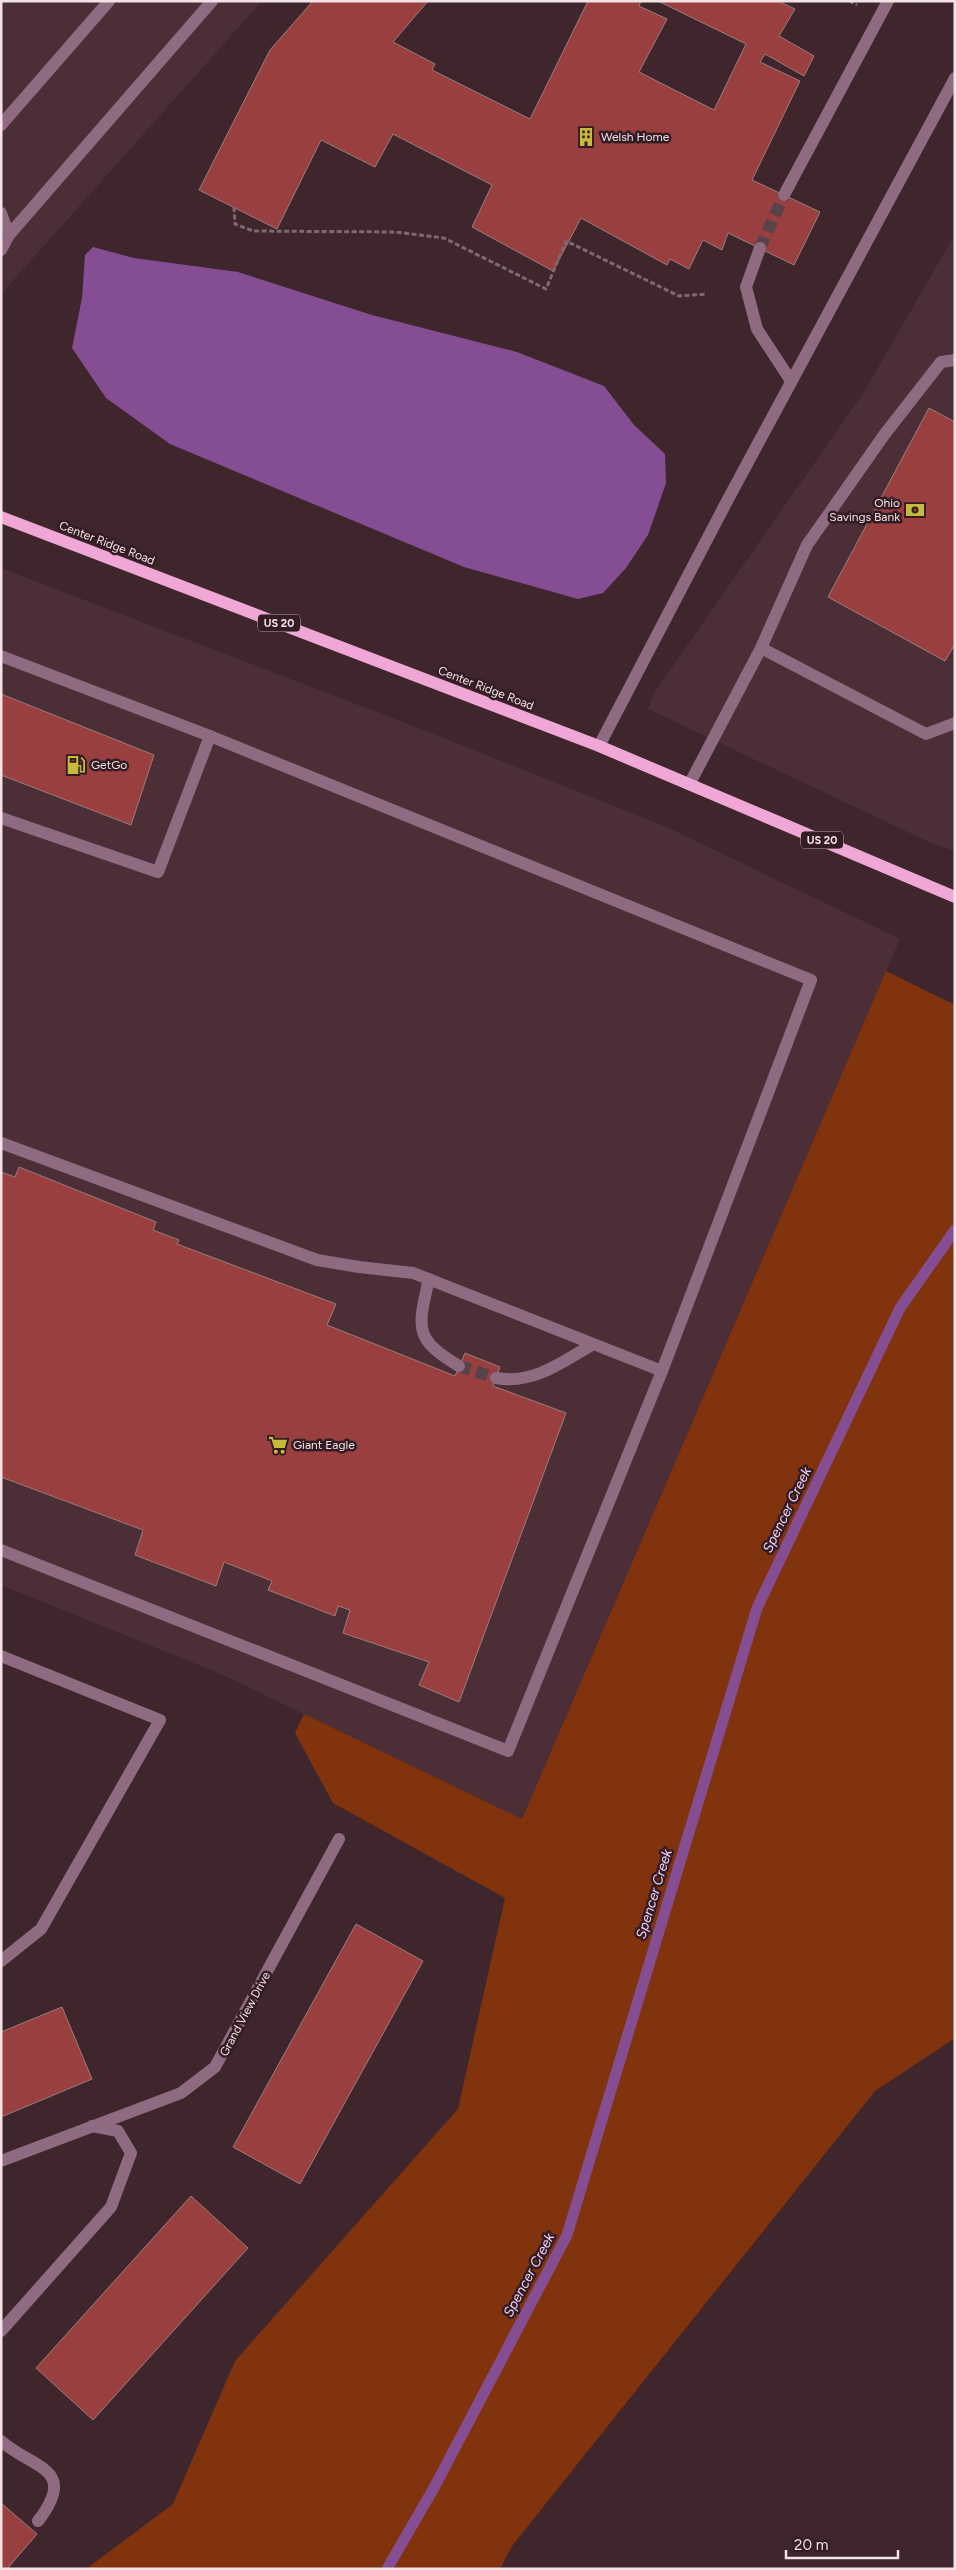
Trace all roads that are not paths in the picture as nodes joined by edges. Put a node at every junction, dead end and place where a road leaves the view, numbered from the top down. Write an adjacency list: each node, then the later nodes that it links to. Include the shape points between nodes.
1 (109, 1): 5 (street)
2 (212, 1): 8 (street)
3 (888, 1): 6 (street)
4 (955, 78): 12 (street)
5 (1, 124)
6 (784, 195)
7 (1, 213): 8 (street)
8 (10, 235): 10 (street)
9 (760, 248): 12 (street, via 746,287 757,329)
10 (1, 250)
11 (955, 360): 14 (street, via 941,362 884,435 807,545)
12 (791, 381): 18 (street)
13 (1, 517): 18 (main road, Center Ridge Road / US 20)
14 (761, 648): 16 (street, via 926,734); 19 (street)
15 (1, 656): 17 (street)
16 (955, 722)
17 (210, 736): 20 (street, via 158,872); 26 (street, via 811,980)
18 (598, 746): 19 (main road, Center Ridge Road / US 20)
19 (690, 783): 21 (main road, Center Ridge Road / US 20)
20 (1, 818)
21 (955, 897)
22 (1, 1143): 23 (street, via 318,1260 359,1268 413,1272)
23 (430, 1279): 24 (street); 25 (street, via 420,1320 422,1331 433,1348)
24 (593, 1344): 26 (street); 27 (street, via 529,1377 512,1382)
25 (459, 1366)
26 (662, 1372): 28 (street, via 508,1751)
27 (496, 1378)
28 (1, 1550)
29 (1, 1656): 31 (street, via 160,1720 41,1929)
30 (339, 1839): 32 (street, Grand View Drive, via 215,2067 181,2093)
31 (1, 1961)
32 (92, 2126): 33 (street, Grand View Drive); 34 (street, via 118,2131 132,2153 111,2207)
33 (1, 2161)
34 (1, 2331)
35 (1, 2441): 36 (street, via 46,2468 51,2475 54,2489 51,2505)
36 (38, 2521)

